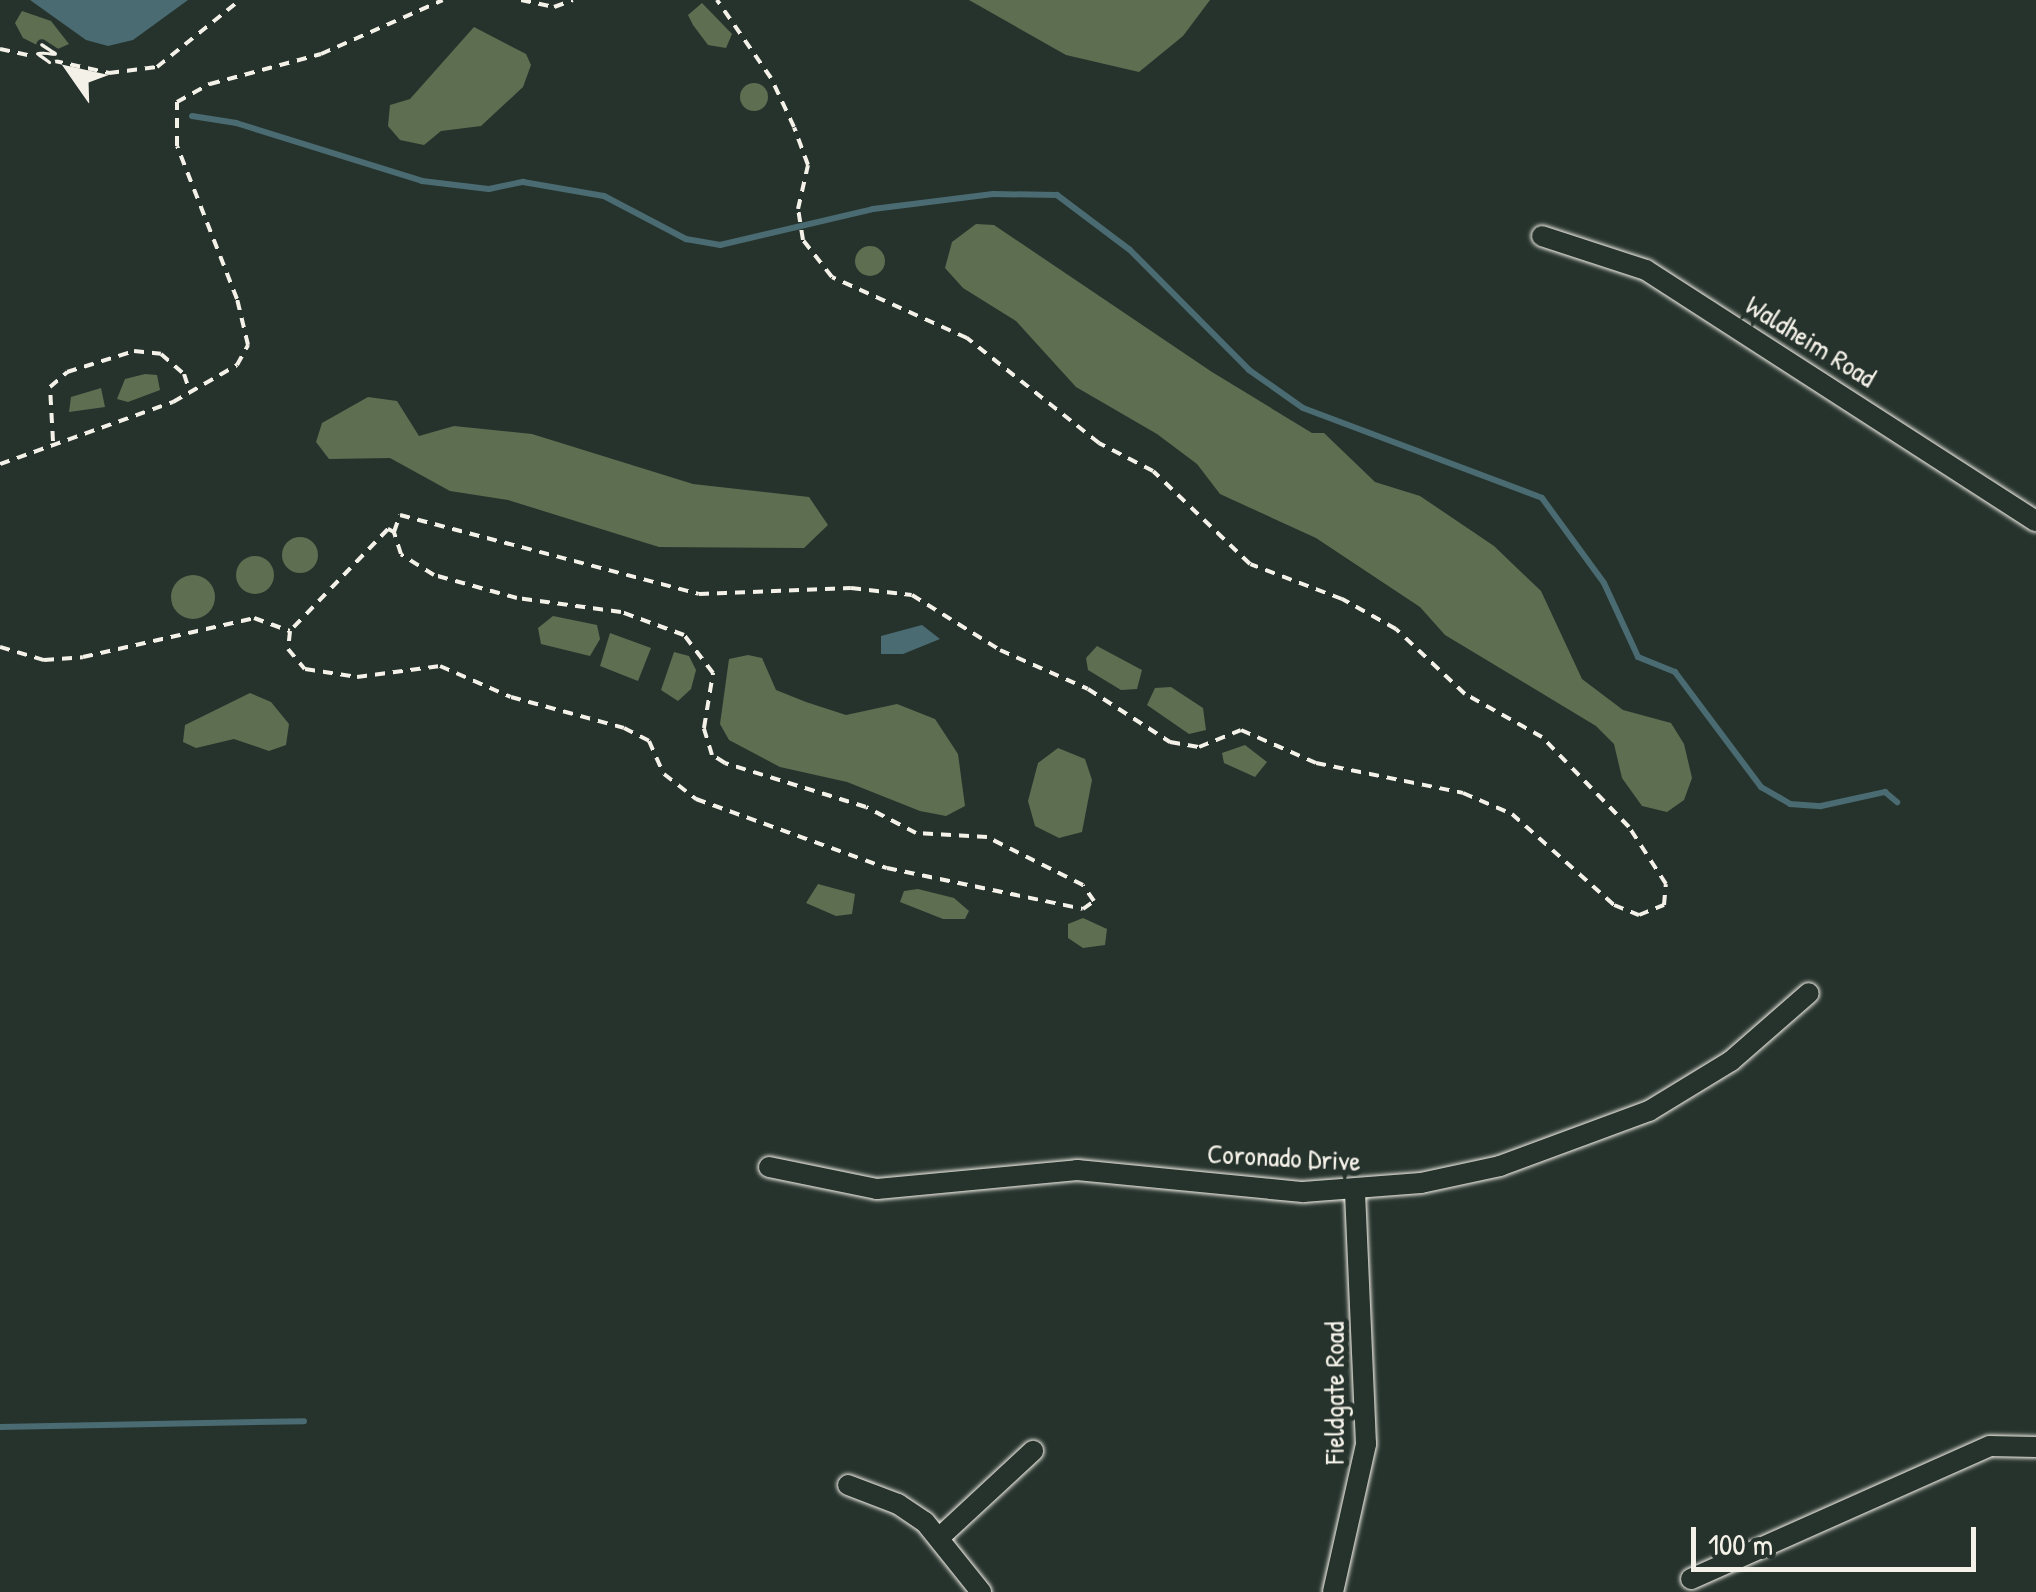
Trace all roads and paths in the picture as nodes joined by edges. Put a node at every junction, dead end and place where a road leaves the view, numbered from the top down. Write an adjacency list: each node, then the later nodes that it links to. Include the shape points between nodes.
1 (240, 0): 6 (path, via 157,67 110,74)
2 (444, 0): 8 (path, via 321,54 210,84 177,102 177,146 238,299 248,345 236,365)
3 (521, 0): 4 (path, via 554,7)
4 (573, 0)
5 (717, 0): 12 (path, via 771,78 794,127 808,165 798,208 803,240 832,277 967,338 1099,443 1153,471 1250,564 1364,610 1423,649 1487,710 1542,736 1629,827 1666,884 1664,905 1639,916 1614,904 1512,814 1464,792 1316,764 1240,730 1200,748 1170,742 1088,688 1000,650 912,595 851,588 699,594 400,514)
6 (0, 50)
7 (1542, 236): 11 (street, Waldheim Road, via 1646,270)
8 (190, 390): 9 (path, via 118,426); 9 (path, via 184,374 160,354 134,351 67,372 50,387)
9 (53, 441): 10 (path)
10 (0, 464)
11 (2036, 521)
12 (394, 532): 13 (path, via 388,530); 13 (path, via 401,554 434,574 517,598 621,612 684,635 712,673 704,728 712,755 725,762 752,776 866,807 916,832 988,837 1083,885 1094,901 1082,909 887,868 696,799 664,774 649,742 624,728 526,702 440,666 357,677 305,669 288,649)
13 (290, 631): 14 (path, via 254,618 83,657 44,660)
14 (0, 648)
15 (1809, 993): 17 (street, Coronado Drive, via 1731,1061 1598,1133 1500,1166)
16 (769, 1167): 17 (street, Coronado Drive, via 877,1189 1077,1170 1252,1190)
17 (1355, 1192): 24 (street, Fieldgate Road, via 1366,1444)
18 (2036, 1447): 22 (street, via 1990,1446)
19 (1033, 1451): 21 (street)
20 (848, 1485): 21 (street, via 898,1504)
21 (940, 1537): 23 (street)
22 (1690, 1579)
23 (981, 1592)
24 (1333, 1592)

